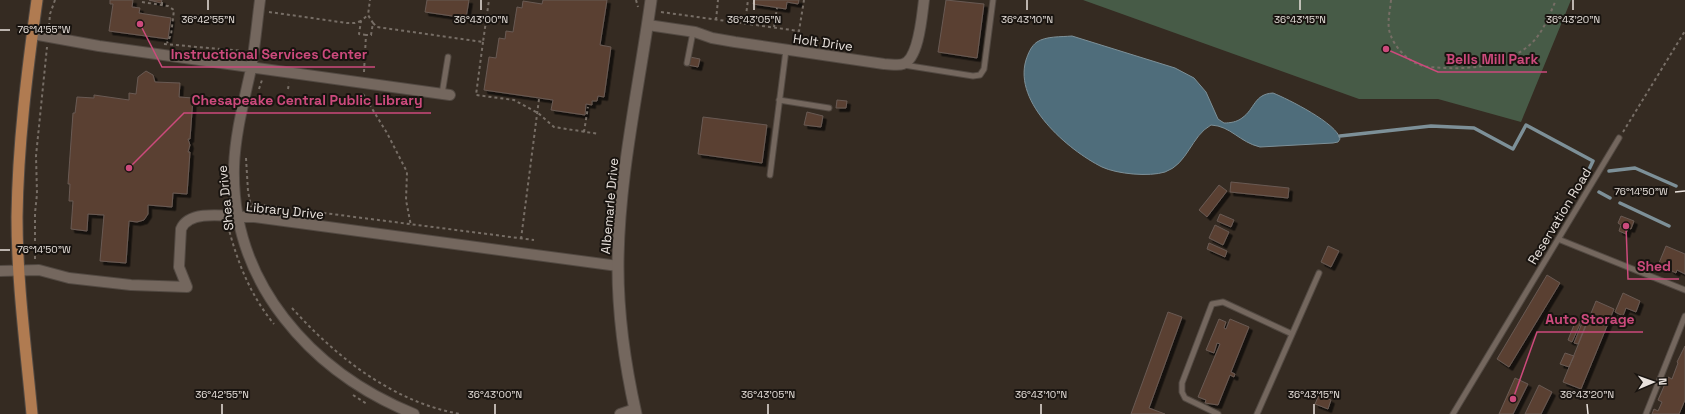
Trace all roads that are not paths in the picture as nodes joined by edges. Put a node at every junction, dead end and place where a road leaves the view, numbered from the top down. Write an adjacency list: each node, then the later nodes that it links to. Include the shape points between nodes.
1 (37, 0): 8 (main road)
2 (260, 0): 13 (street, Shea Drive)
3 (924, 0): 12 (street, via 915,49 909,61)
4 (993, 0): 12 (lane, via 984,69 980,75)
5 (650, 5): 6 (street, Albemarle Drive)
6 (648, 25): 7 (street, Holt Drive); 21 (street, Albemarle Drive, via 628,158)
7 (693, 32): 9 (street, Holt Drive, via 712,38); 11 (lane)
8 (32, 34): 13 (street); 22 (main road, via 18,174)
9 (786, 50): 12 (street, Holt Drive); 15 (lane)
10 (448, 57): 14 (lane)
11 (687, 63)
12 (903, 65)
13 (251, 67): 14 (street); 19 (street, Shea Drive, via 234,155)
14 (446, 95)
15 (779, 100): 16 (lane); 18 (lane)
16 (829, 108)
17 (1619, 138): 20 (lane, Reservation Road)
18 (770, 175)
19 (238, 218): 21 (street, Library Drive, via 252,217); 22 (street, Library Drive, via 226,215 201,216 189,220 182,226 178,257 181,274 187,287 145,286 69,278 55,273); 30 (street, Shea Drive, via 253,268 266,295 295,332 332,367 358,386 389,404)
20 (1558, 239): 25 (lane); 34 (lane, Reservation Road)
21 (618, 266): 28 (street, Albemarle Drive, via 622,338)
22 (19, 269): 23 (street, Library Drive); 29 (main road)
23 (0, 271)
24 (1319, 273): 27 (lane)
25 (1685, 290)
26 (1685, 316): 35 (lane)
27 (1292, 334): 32 (lane, via 1223,302 1212,304 1182,383 1182,392 1184,398); 33 (lane)
28 (635, 412): 31 (street)
29 (32, 414)
30 (414, 414)
31 (620, 414)
32 (1218, 414)
33 (1257, 414)
34 (1453, 414)
35 (1646, 414)

